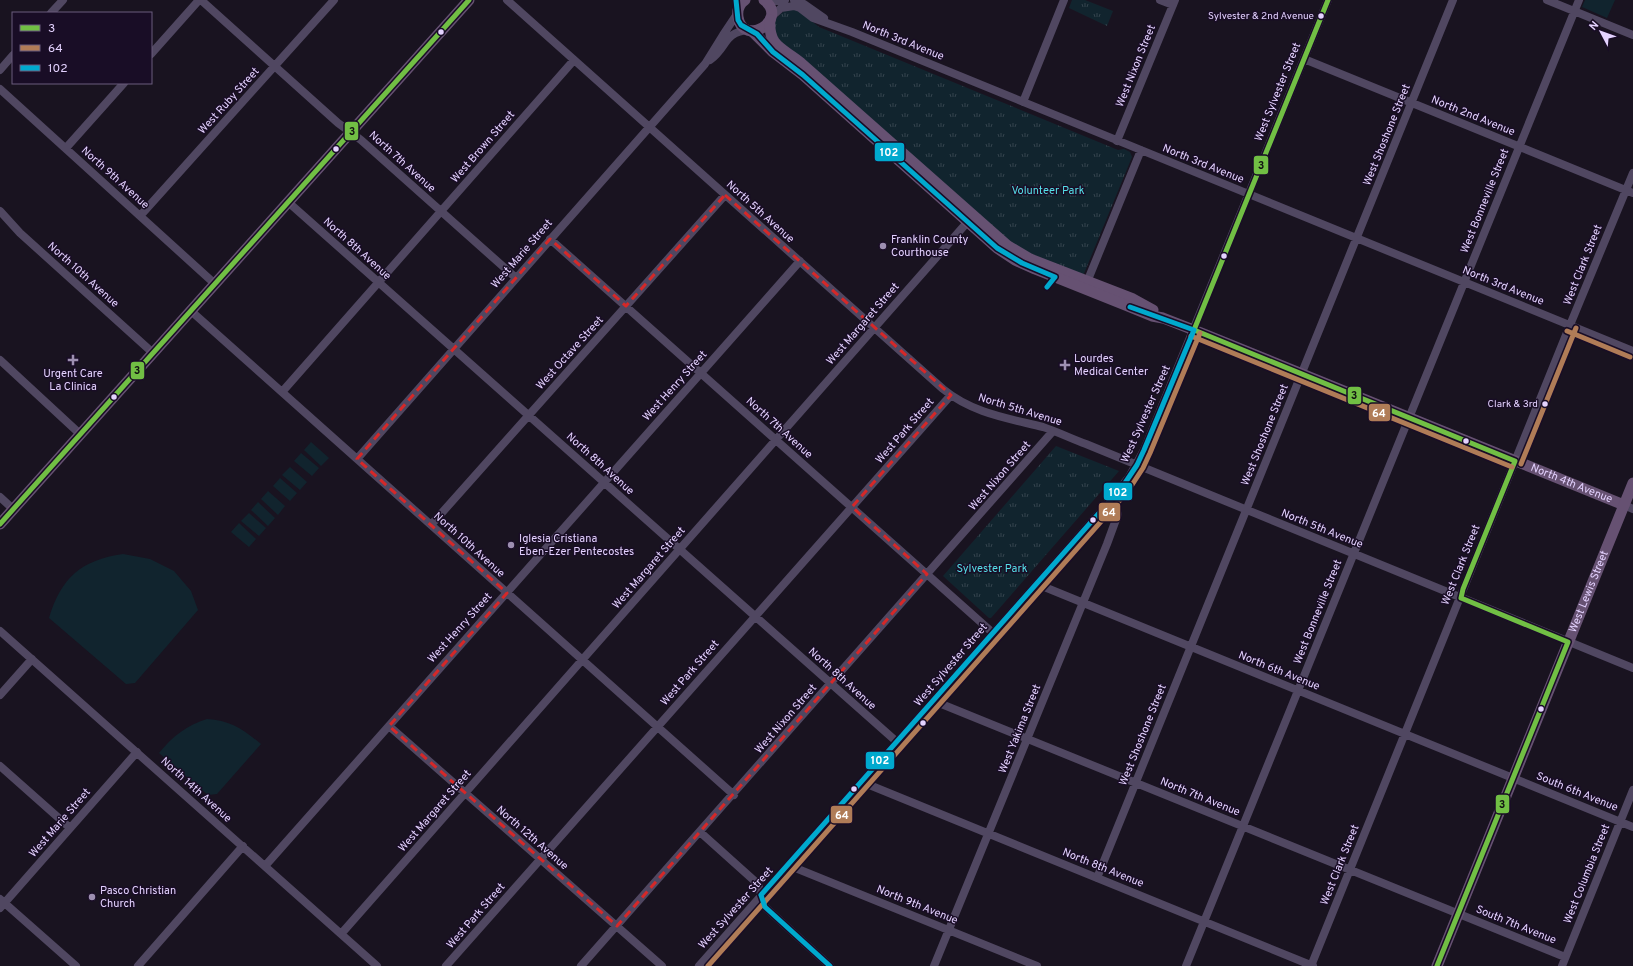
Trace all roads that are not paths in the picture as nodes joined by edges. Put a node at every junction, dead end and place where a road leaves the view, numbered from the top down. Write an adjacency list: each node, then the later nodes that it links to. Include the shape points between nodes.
1 (63, 0): 19 (street)
2 (200, 0): 25 (street); 30 (street, North 7th Avenue)
3 (334, 0): 30 (street, West Ruby Street)
4 (470, 0): 37 (main road)
5 (507, 0): 28 (street, North 5th Avenue)
6 (736, 0): 20 (main road)
7 (745, 0): 20 (main road)
8 (765, 0): 9 (street); 21 (main road, North 4th Avenue, via 771,11)
9 (785, 0)
10 (794, 0): 22 (street, North 3rd Avenue, via 804,4)
11 (1064, 0): 34 (street)
12 (1160, 0): 17 (street)
13 (1328, 0): 27 (street, West Sylvester Street)
14 (1454, 0): 35 (street, West Shoshone Street)
15 (1547, 0): 18 (street)
16 (1579, 0): 18 (street, West Bonneville Street)
17 (1174, 3): 38 (street, West Nixon Street)
18 (1574, 11): 24 (street); 39 (street, West Bonneville Street)
19 (53, 12)
20 (737, 13): 23 (main road, North 4th Avenue, via 741,25); 29 (street, West Marie Street)
21 (771, 18): 22 (street, North 3rd Avenue, via 781,8 794,6 813,18); 23 (main road, via 761,29); 50 (main road, North 4th Avenue, via 770,33 776,46 805,66)
22 (831, 24): 34 (street, North 3rd Avenue)
23 (751, 30): 29 (street, West Marie Street, via 732,34 719,52); 50 (main road, North 4th Avenue)
24 (1633, 35)
25 (152, 53)
26 (12, 56): 31 (street)
27 (1304, 59): 35 (street, North 2nd Avenue); 44 (street, West Sylvester Street)
28 (574, 60): 36 (street, North 5th Avenue); 48 (street, West Brown Street)
29 (705, 64): 36 (street, West Marie Street)
30 (275, 66): 37 (street, North 7th Avenue); 49 (street, West Ruby Street)
31 (0, 70)
32 (123, 84): 40 (street)
33 (0, 89): 40 (street, North 9th Avenue)
34 (1023, 102): 38 (street, North 3rd Avenue)
35 (1412, 103): 39 (street, North 2nd Avenue); 51 (street, West Shoshone Street)
36 (649, 127): 45 (street, North 5th Avenue); 52 (street, West Marie Street)
37 (351, 132): 46 (main road); 48 (street, North 7th Avenue)
38 (1117, 141): 41 (street, North 3rd Avenue)
39 (1519, 147): 43 (street, North 2nd Avenue); 56 (street, West Bonneville Street)
40 (66, 148): 49 (street, North 9th Avenue)
41 (1141, 150): 44 (street, North 3rd Avenue); 58 (street)
42 (1633, 173): 43 (street, West Clark Street)
43 (1629, 191): 61 (street, West Clark Street)
44 (1249, 194): 51 (street, North 3rd Avenue); 63 (street, West Sylvester Street)
45 (725, 195): 53 (street, North 5th Avenue); 59 (street, West Octave Street)
46 (288, 202): 55 (street, North 8th Avenue); 57 (main road)
47 (0, 211): 66 (street, North 10th Avenue, via 20,233)
48 (441, 211): 54 (street, North 7th Avenue); 55 (street, West Brown Street)
49 (140, 216): 57 (street, North 9th Avenue)
50 (971, 219): 58 (main road, North 4th Avenue, via 1009,256 1028,266); 62 (street, West Margaret Street)
51 (1356, 238): 56 (street, North 3rd Avenue); 69 (street, West Shoshone Street)
52 (550, 239): 54 (street, West Marie Street); 59 (street, North 7th Avenue)
53 (800, 261): 62 (street, North 5th Avenue); 68 (street, West Henry Street)
54 (516, 278): 64 (street, West Marie Street)
55 (378, 282): 64 (street, North 8th Avenue); 70 (street, West Brown Street)
56 (1464, 282): 61 (street, North 3rd Avenue); 73 (street, West Bonneville Street)
57 (215, 284): 60 (main road)
58 (1086, 285): 63 (main road, North 4th Avenue, via 1133,299 1163,318)
59 (626, 306): 68 (street, North 7th Avenue); 72 (street, West Octave Street)
60 (191, 311): 66 (main road); 70 (street, North 10th Avenue)
61 (1570, 326): 65 (street, North 3rd Avenue); 78 (street, West Clark Street)
62 (875, 328): 71 (street, North 5th Avenue); 76 (street, West Margaret Street)
63 (1194, 330): 69 (main road, North 4th Avenue); 79 (street, West Sylvester Street)
64 (454, 349): 72 (street, North 8th Avenue); 77 (street, West Marie Street)
65 (1633, 351)
66 (153, 353): 75 (main road)
67 (0, 360): 75 (street)
68 (701, 373): 76 (street, North 7th Avenue); 80 (street, West Henry Street)
69 (1301, 374): 73 (main road, North 4th Avenue); 87 (street, West Shoshone Street)
70 (282, 392): 77 (street, North 10th Avenue)
71 (951, 396): 74 (street, North 5th Avenue, via 989,414); 84 (street, West Park Street)
72 (529, 416): 80 (street, North 8th Avenue); 89 (street, West Octave Street)
73 (1409, 417): 78 (main road, North 4th Avenue); 91 (street, West Bonneville Street)
74 (1054, 431): 79 (street, North 5th Avenue); 92 (street, West Nixon Street)
75 (80, 434): 86 (main road)
76 (776, 440): 84 (street, North 7th Avenue); 90 (street, West Margaret Street)
77 (357, 459): 89 (street, North 10th Avenue)
78 (1515, 461): 85 (main road, North 4th Avenue); 95 (street, West Clark Street)
79 (1137, 466): 83 (street, West Sylvester Street); 87 (street, North 5th Avenue)
80 (604, 483): 90 (street, North 8th Avenue); 94 (street, West Henry Street)
81 (1633, 483): 85 (main road, West Lewis Street)
82 (0, 497): 86 (street)
83 (1109, 502): 93 (street, West Sylvester Street); 96 (street, West Yakima Street, via 1118,514)
84 (852, 507): 92 (street, North 7th Avenue); 97 (street, West Park Street)
85 (1628, 507): 100 (main road, West Lewis Street)
86 (13, 509): 88 (main road)
87 (1246, 510): 91 (street, North 5th Avenue); 101 (street, West Shoshone Street)
88 (0, 524)
89 (431, 525): 94 (street, North 10th Avenue)
90 (679, 550): 97 (street, North 8th Avenue); 103 (street, West Margaret Street)
91 (1354, 554): 95 (street, North 5th Avenue); 106 (street, West Bonneville Street)
92 (927, 574): 99 (street, North 7th Avenue); 105 (street, West Nixon Street)
93 (1037, 584): 96 (street, North 6th Avenue); 99 (street, West Sylvester Street)
94 (507, 593): 103 (street, North 10th Avenue); 109 (street, West Henry Street)
95 (1461, 598): 100 (street, North 5th Avenue); 111 (street, West Clark Street)
96 (1083, 603): 101 (street, North 6th Avenue); 112 (street, West Yakima Street)
97 (755, 617): 105 (street, North 8th Avenue); 110 (street, West Park Street)
98 (0, 630): 102 (street, North 14th Avenue)
99 (993, 633): 108 (street, West Sylvester Street)
100 (1568, 642): 104 (street, North 5th Avenue); 116 (main road, West Lewis Street)
101 (1190, 647): 106 (street, North 6th Avenue); 118 (street, West Shoshone Street)
102 (32, 659): 107 (street); 114 (street, North 14th Avenue)
103 (582, 660): 110 (street, North 10th Avenue); 120 (street, West Margaret Street)
104 (1633, 668)
105 (831, 684): 113 (street, North 8th Avenue); 121 (street, West Nixon Street)
106 (1298, 690): 111 (street, North 6th Avenue); 123 (street, West Bonneville Street)
107 (0, 695)
108 (934, 701): 112 (street, North 7th Avenue); 113 (street, West Sylvester Street)
109 (389, 726): 120 (street, North 12th Avenue); 131 (street, West Henry Street)
110 (658, 727): 121 (street, North 10th Avenue); 129 (street, West Park Street)
111 (1405, 734): 116 (street, North 6th Avenue); 132 (street, West Clark Street)
112 (1028, 739): 118 (street, North 7th Avenue); 127 (street, West Yakima Street)
113 (897, 742): 117 (street, West Sylvester Street)
114 (137, 752): 125 (street, West Marie Street); 128 (street, North 14th Avenue)
115 (0, 766): 125 (street)
116 (1513, 778): 122 (street, South 6th Avenue); 136 (main road, West Lewis Street)
117 (862, 782): 127 (street, North 8th Avenue); 130 (street, West Sylvester Street)
118 (1135, 782): 123 (street, North 7th Avenue); 133 (street, West Shoshone Street)
119 (1633, 790): 122 (street, West Columbia Street)
120 (465, 793): 129 (street, North 12th Avenue); 140 (street, West Margaret Street)
121 (734, 795): 126 (street, West Nixon Street)
122 (1620, 821): 124 (street, South 6th Avenue); 141 (street, West Columbia Street)
123 (1243, 826): 132 (street, North 7th Avenue); 137 (street, West Bonneville Street)
124 (1633, 827)
125 (70, 828): 135 (street, West Marie Street)
126 (700, 832): 134 (street, via 758,884); 138 (street, West Nixon Street)
127 (989, 834): 133 (street, North 8th Avenue); 139 (street, West Yakima Street)
128 (243, 846): 131 (street, North 14th Avenue); 144 (street)
129 (541, 860): 138 (street, North 12th Avenue); 146 (street, West Park Street)
130 (788, 865): 134 (street, West Sylvester Street); 139 (street, North 9th Avenue)
131 (265, 866): 140 (street, North 14th Avenue)
132 (1350, 870): 136 (street, North 7th Avenue); 154 (street, West Clark Street)
133 (1096, 878): 137 (street, North 8th Avenue)
134 (761, 896): 149 (street, West Sylvester Street); 150 (street, via 765,907)
135 (1, 903): 142 (street)
136 (1458, 914): 141 (street, South 7th Avenue); 155 (main road, West Lewis Street)
137 (1204, 922): 153 (street, West Bonneville Street); 154 (street, North 8th Avenue)
138 (617, 926): 147 (street, West Nixon Street); 148 (street, North 12th Avenue)
139 (949, 930): 151 (street, West Yakima Street); 152 (street, North 9th Avenue)
140 (341, 934): 145 (street, North 14th Avenue)
141 (1565, 957): 156 (street, West Columbia Street)
142 (67, 963): 143 (street)
143 (76, 966)
144 (138, 966)
145 (377, 966)
146 (446, 966)
147 (581, 966)
148 (662, 966)
149 (699, 966)
150 (830, 966)
151 (934, 966)
152 (1037, 966)
153 (1186, 966)
154 (1312, 966)
155 (1437, 966)
156 (1562, 966)

